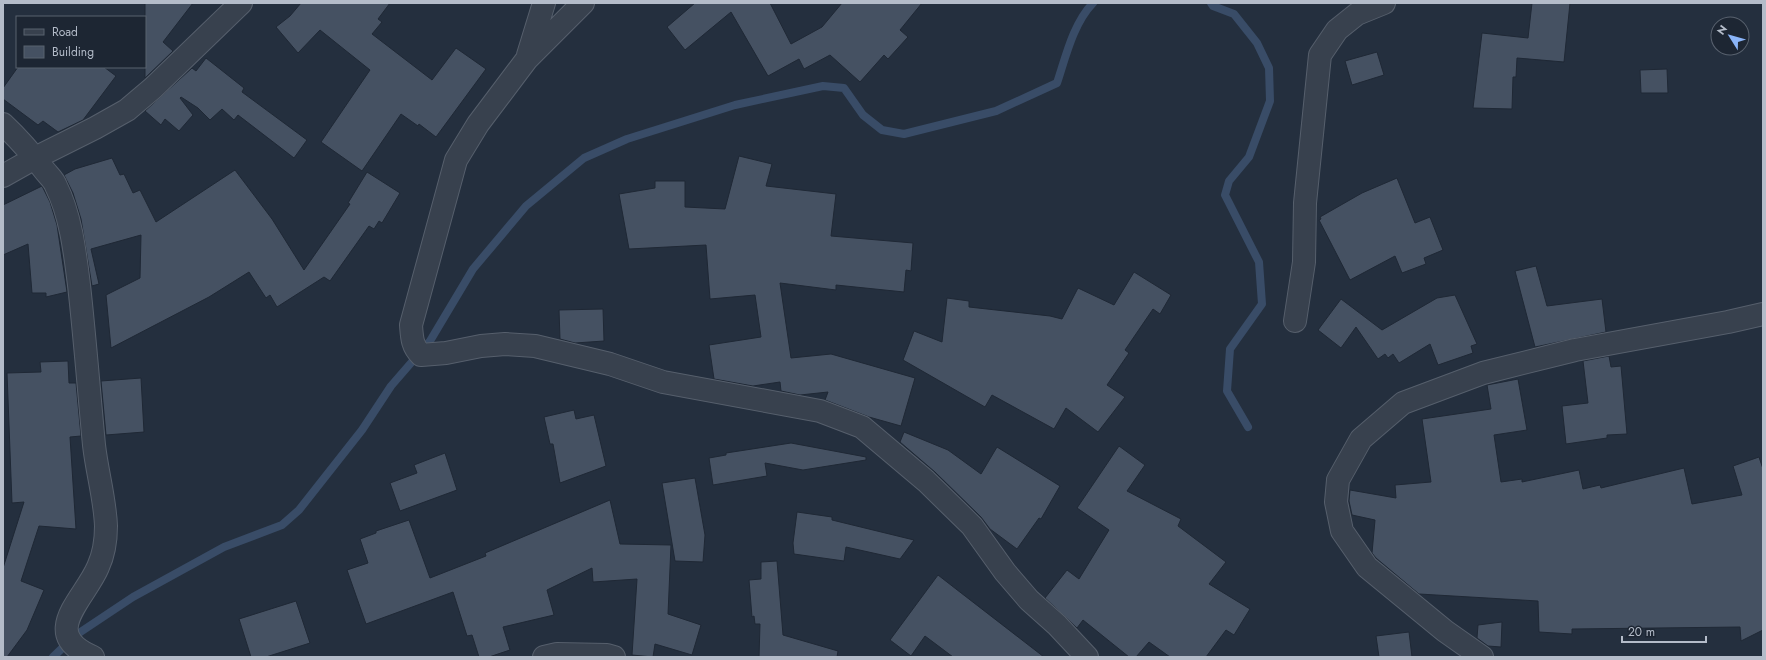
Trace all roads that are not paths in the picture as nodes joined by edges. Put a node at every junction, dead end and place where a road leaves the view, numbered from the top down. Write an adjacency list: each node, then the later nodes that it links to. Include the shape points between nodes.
1 (241, 3): 7 (street, via 153,88 126,110)
2 (544, 3): 5 (street)
3 (583, 3): 5 (street)
4 (1384, 3): 10 (street, via 1357,14 1337,30 1320,55 1305,202 1304,262)
5 (527, 59): 14 (street, via 478,124 456,160 411,326 412,342 421,355 505,344 536,346 610,364 662,382 820,410 862,427 972,526 1004,572)
6 (3, 124): 7 (street)
7 (35, 158): 8 (street); 11 (street, via 56,184 66,213 84,330 94,446 106,525 105,546 98,568 67,620 66,634 79,652)
8 (3, 176)
9 (1763, 314): 15 (street, via 1574,350 1483,374 1403,403 1361,439 1338,480 1336,502 1342,531 1367,567 1445,631)
10 (1295, 321)
11 (93, 657)
12 (544, 657): 13 (street, via 557,654)
13 (614, 657)
14 (1087, 657)
15 (1482, 657)

